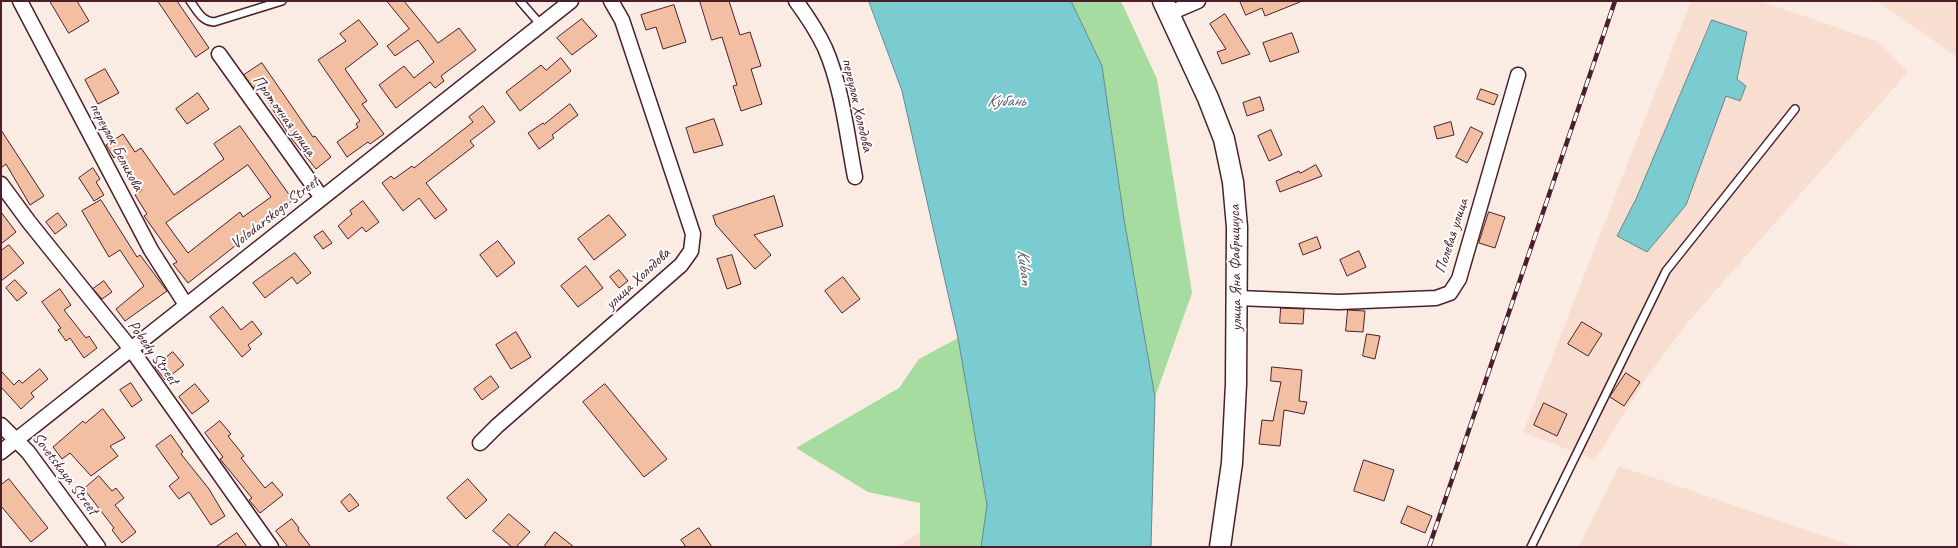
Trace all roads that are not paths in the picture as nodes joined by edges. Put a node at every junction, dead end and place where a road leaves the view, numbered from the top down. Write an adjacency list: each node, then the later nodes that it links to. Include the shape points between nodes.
1 (20, 1): 19 (street, переулок Беликова, via 151,250)
2 (190, 1): 9 (lane, via 202,17 214,22)
3 (282, 1): 9 (lane)
4 (520, 1): 11 (lane)
5 (571, 1): 11 (street, Volodarskogo Street)
6 (612, 1): 23 (street, улица Холодова, via 622,20 693,234 691,251 681,265 496,426)
7 (796, 1): 15 (street, переулок Холодова, via 814,26 835,75)
8 (1198, 1): 10 (street)
9 (267, 4)
10 (1167, 7): 18 (street, улица Яна Фабрициуса, via 1224,139 1236,212)
11 (541, 25): 17 (street, Volodarskogo Street)
12 (219, 54): 17 (street, Проточная улица)
13 (1518, 75): 18 (street, Полевая улица, via 1458,279 1450,292 1436,298 1339,302)
14 (1795, 109): 28 (lane, via 1666,271)
15 (855, 177)
16 (1, 184): 20 (street, Pobedy Street)
17 (322, 198): 19 (street, Volodarskogo Street)
18 (1238, 298): 27 (street, улица Яна Фабрициуса, via 1232,463)
19 (186, 305): 20 (street, Volodarskogo Street)
20 (130, 349): 22 (street, Volodarskogo Street); 26 (street, Pobedy Street)
21 (1, 425): 22 (street, Sovetskaya Street)
22 (17, 439): 24 (street, Volodarskogo Street); 25 (street, Sovetskaya Street, via 76,514)
23 (480, 443)
24 (1, 452)
25 (98, 547)
26 (271, 547)
27 (1220, 547)
28 (1531, 547)

